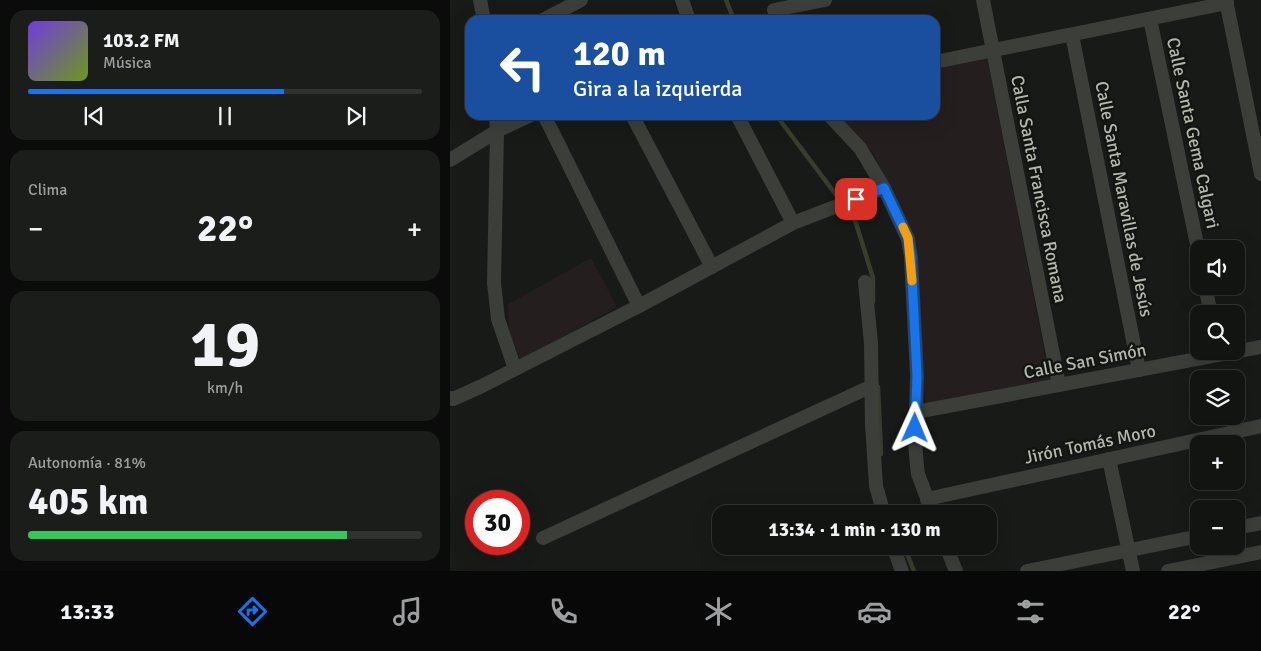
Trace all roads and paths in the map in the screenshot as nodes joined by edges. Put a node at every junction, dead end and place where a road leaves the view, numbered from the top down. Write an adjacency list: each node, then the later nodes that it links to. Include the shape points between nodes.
1 (480, 0): 8 (street)
2 (581, 0): 9 (street)
3 (682, 0): 10 (street)
4 (826, 0): 7 (street)
5 (983, 0): 13 (street, Calla Santa Francisca Romana)
6 (1227, 2): 11 (street); 23 (street)
7 (774, 10)
8 (483, 15)
9 (552, 15)
10 (687, 15)
11 (1150, 19): 12 (street); 26 (street, Calle Santa Gema Calgari)
12 (1072, 35): 13 (street); 34 (street, Calle Santa Maravillas de Jesús)
13 (993, 51): 14 (street); 35 (street, Calla Santa Francisca Romana)
14 (940, 61)
15 (496, 120): 21 (street)
16 (520, 120): 21 (street)
17 (546, 120): 29 (street)
18 (635, 120): 27 (street)
19 (740, 120): 25 (street)
20 (834, 120): 24 (street, via 860,148)
21 (497, 131): 22 (street); 33 (street, via 494,283 498,319)
22 (450, 160)
23 (1261, 174)
24 (884, 188): 25 (street); 38 (street, via 910,248)
25 (794, 223): 27 (street)
26 (1196, 240)
27 (712, 267): 29 (street)
28 (865, 282): 36 (street)
29 (639, 306): 33 (street)
30 (1261, 347): 31 (street, Calle San Simón)
31 (1245, 349)
32 (1190, 359): 34 (street, Calle San Simón)
33 (514, 369): 37 (street)
34 (1139, 370): 35 (street, Calle San Simón)
35 (1059, 385): 38 (street, Calle San Simón)
36 (872, 386): 42 (street, via 876,486); 46 (street)
37 (450, 398)
38 (916, 412): 41 (street, via 917,466)
39 (1261, 426): 40 (street, Jirón Tomás Moro)
40 (1110, 459): 41 (street, Jirón Tomás Moro); 48 (street)
41 (927, 499): 43 (street)
42 (881, 505)
43 (929, 505)
44 (1261, 523): 45 (street)
45 (1245, 526)
46 (543, 538)
47 (1190, 538): 48 (street)
48 (1128, 550): 55 (street); 56 (street)
49 (1261, 552): 52 (street)
50 (896, 555): 53 (street)
51 (950, 555): 54 (street)
52 (1218, 566): 57 (street)
53 (902, 571)
54 (956, 571)
55 (1027, 571)
56 (1133, 571)
57 (1168, 571)

